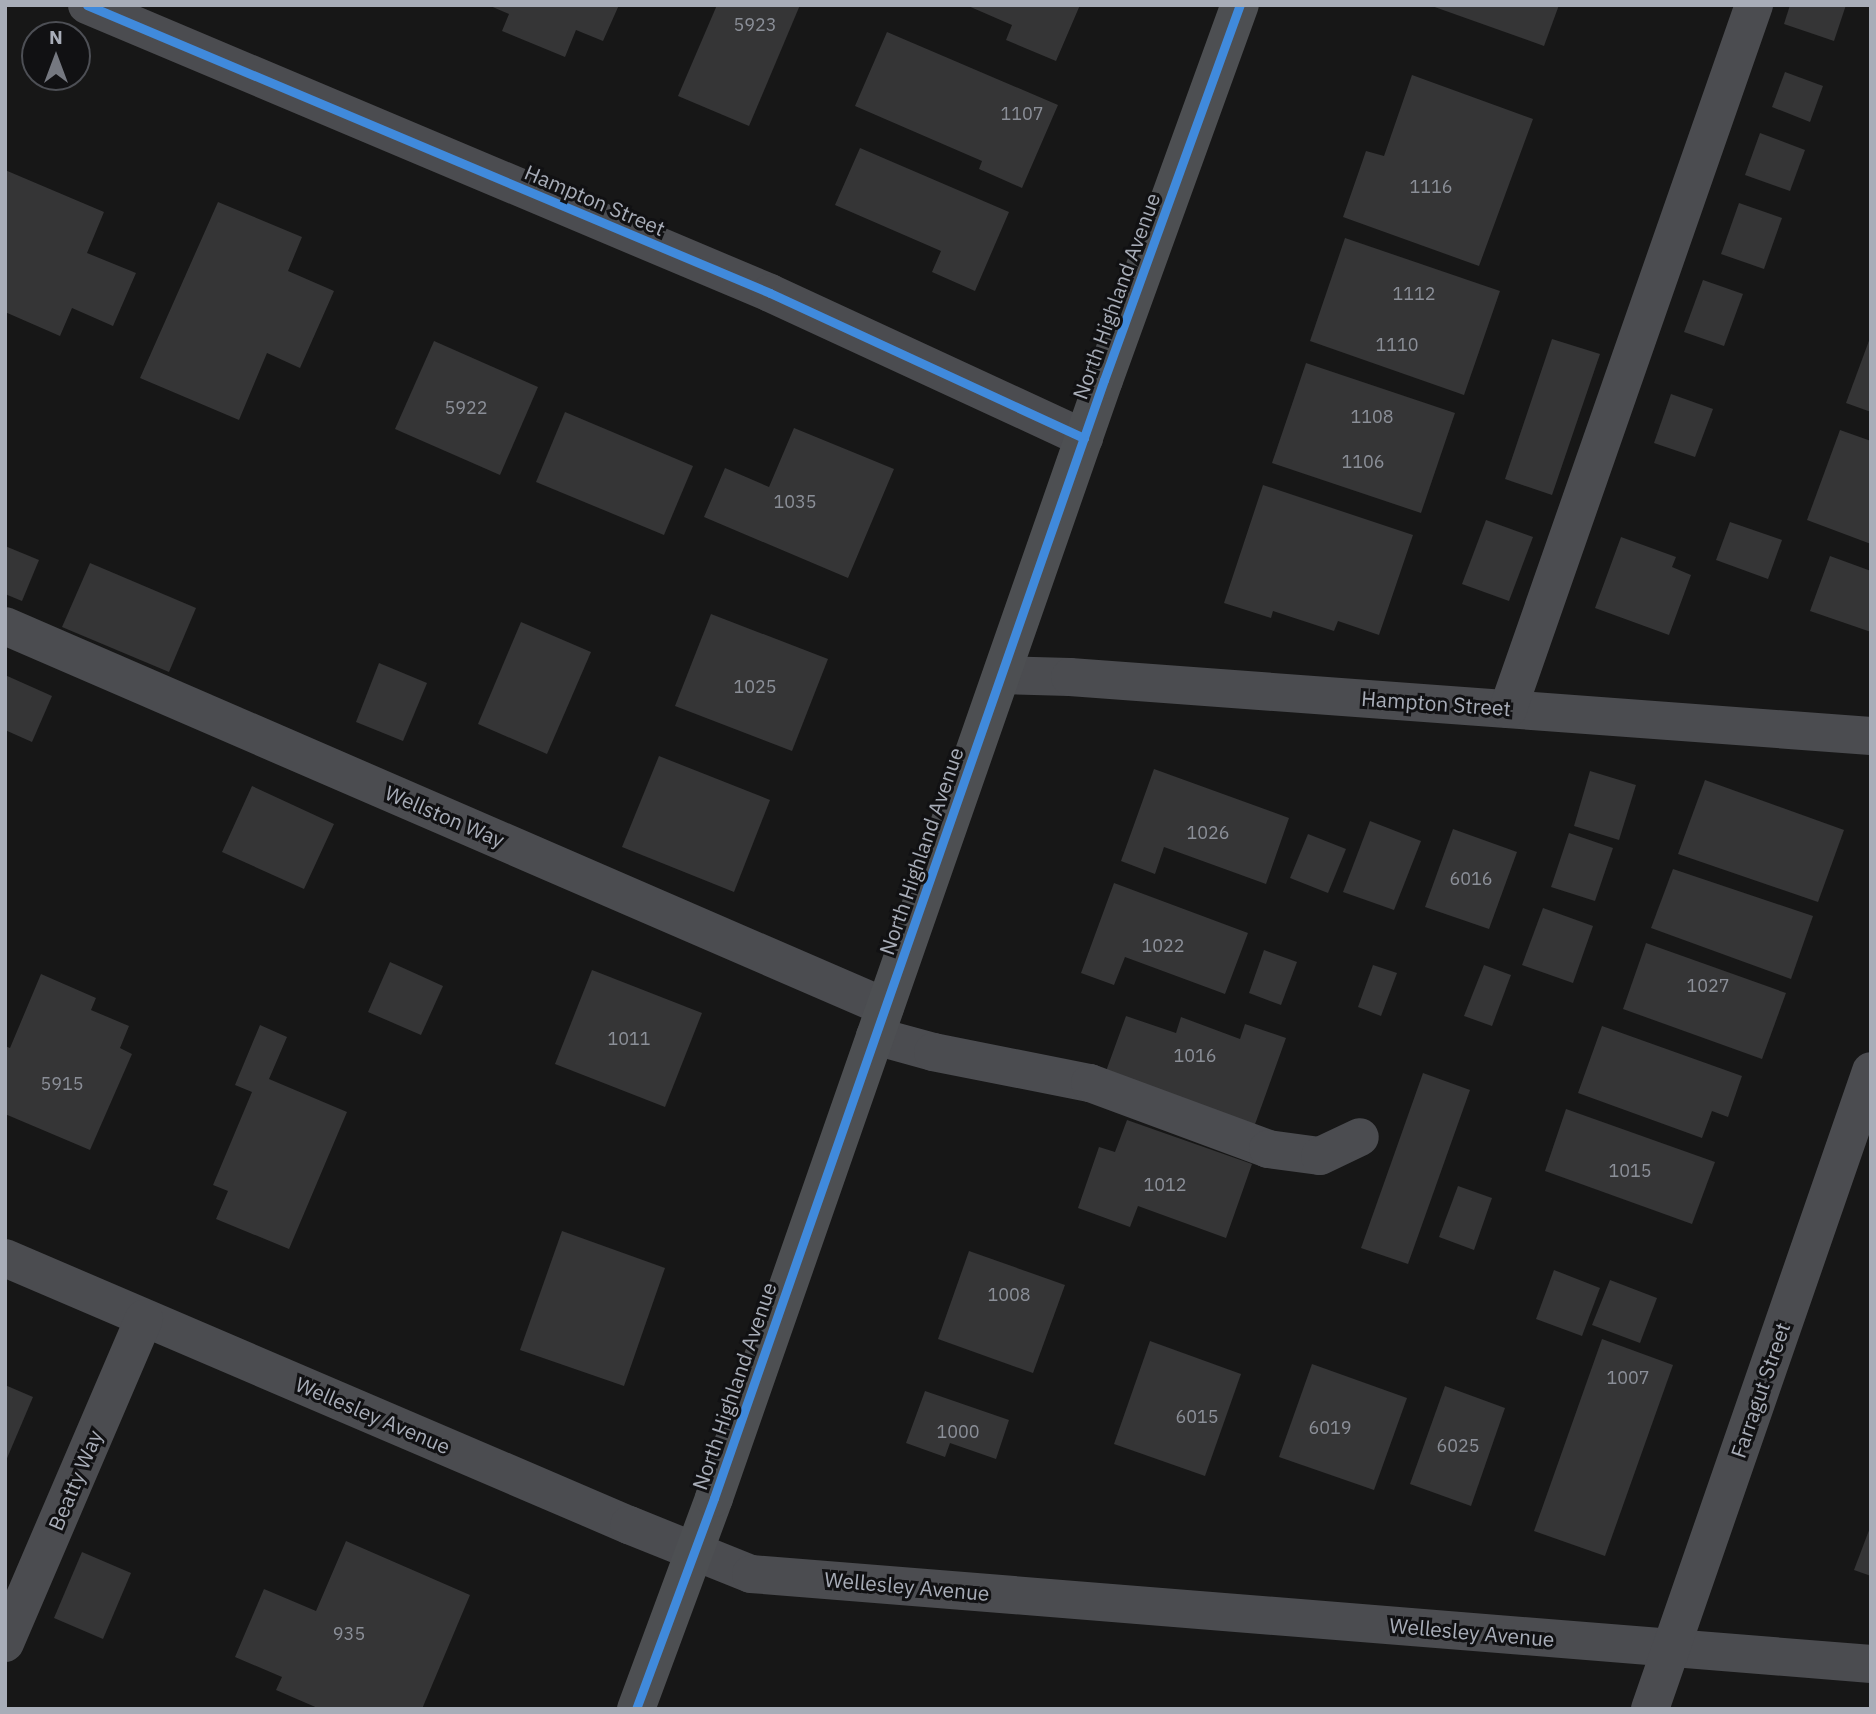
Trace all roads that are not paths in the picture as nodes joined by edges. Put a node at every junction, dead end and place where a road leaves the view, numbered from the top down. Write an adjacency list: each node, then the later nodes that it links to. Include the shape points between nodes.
1 (87, 5): 4 (street, Hampton Street, via 771,293)
2 (1240, 5): 4 (main road, North Highland Avenue)
3 (1754, 5): 7 (street)
4 (1084, 438): 6 (main road, North Highland Avenue)
5 (5, 625): 9 (street, Wellston Way)
6 (1002, 675): 7 (street, Hampton Street); 9 (main road, North Highland Avenue)
7 (1508, 709): 8 (street, Hampton Street)
8 (1871, 736)
9 (880, 1022): 11 (street, Wellston Way, via 933,1052 1090,1083 1268,1149 1320,1156); 14 (main road, North Highland Avenue)
10 (1871, 1071): 16 (street, Farragut Street)
11 (1360, 1137)
12 (5, 1258): 13 (street, Wellesley Avenue)
13 (144, 1318): 14 (street, Wellesley Avenue); 15 (street, Beatty Way)
14 (694, 1550): 16 (street, Wellesley Avenue, via 751,1574); 18 (main road, North Highland Avenue)
15 (5, 1643)
16 (1671, 1647): 17 (street, Wellesley Avenue); 19 (street, Farragut Street)
17 (1871, 1664)
18 (636, 1709)
19 (1650, 1709)

